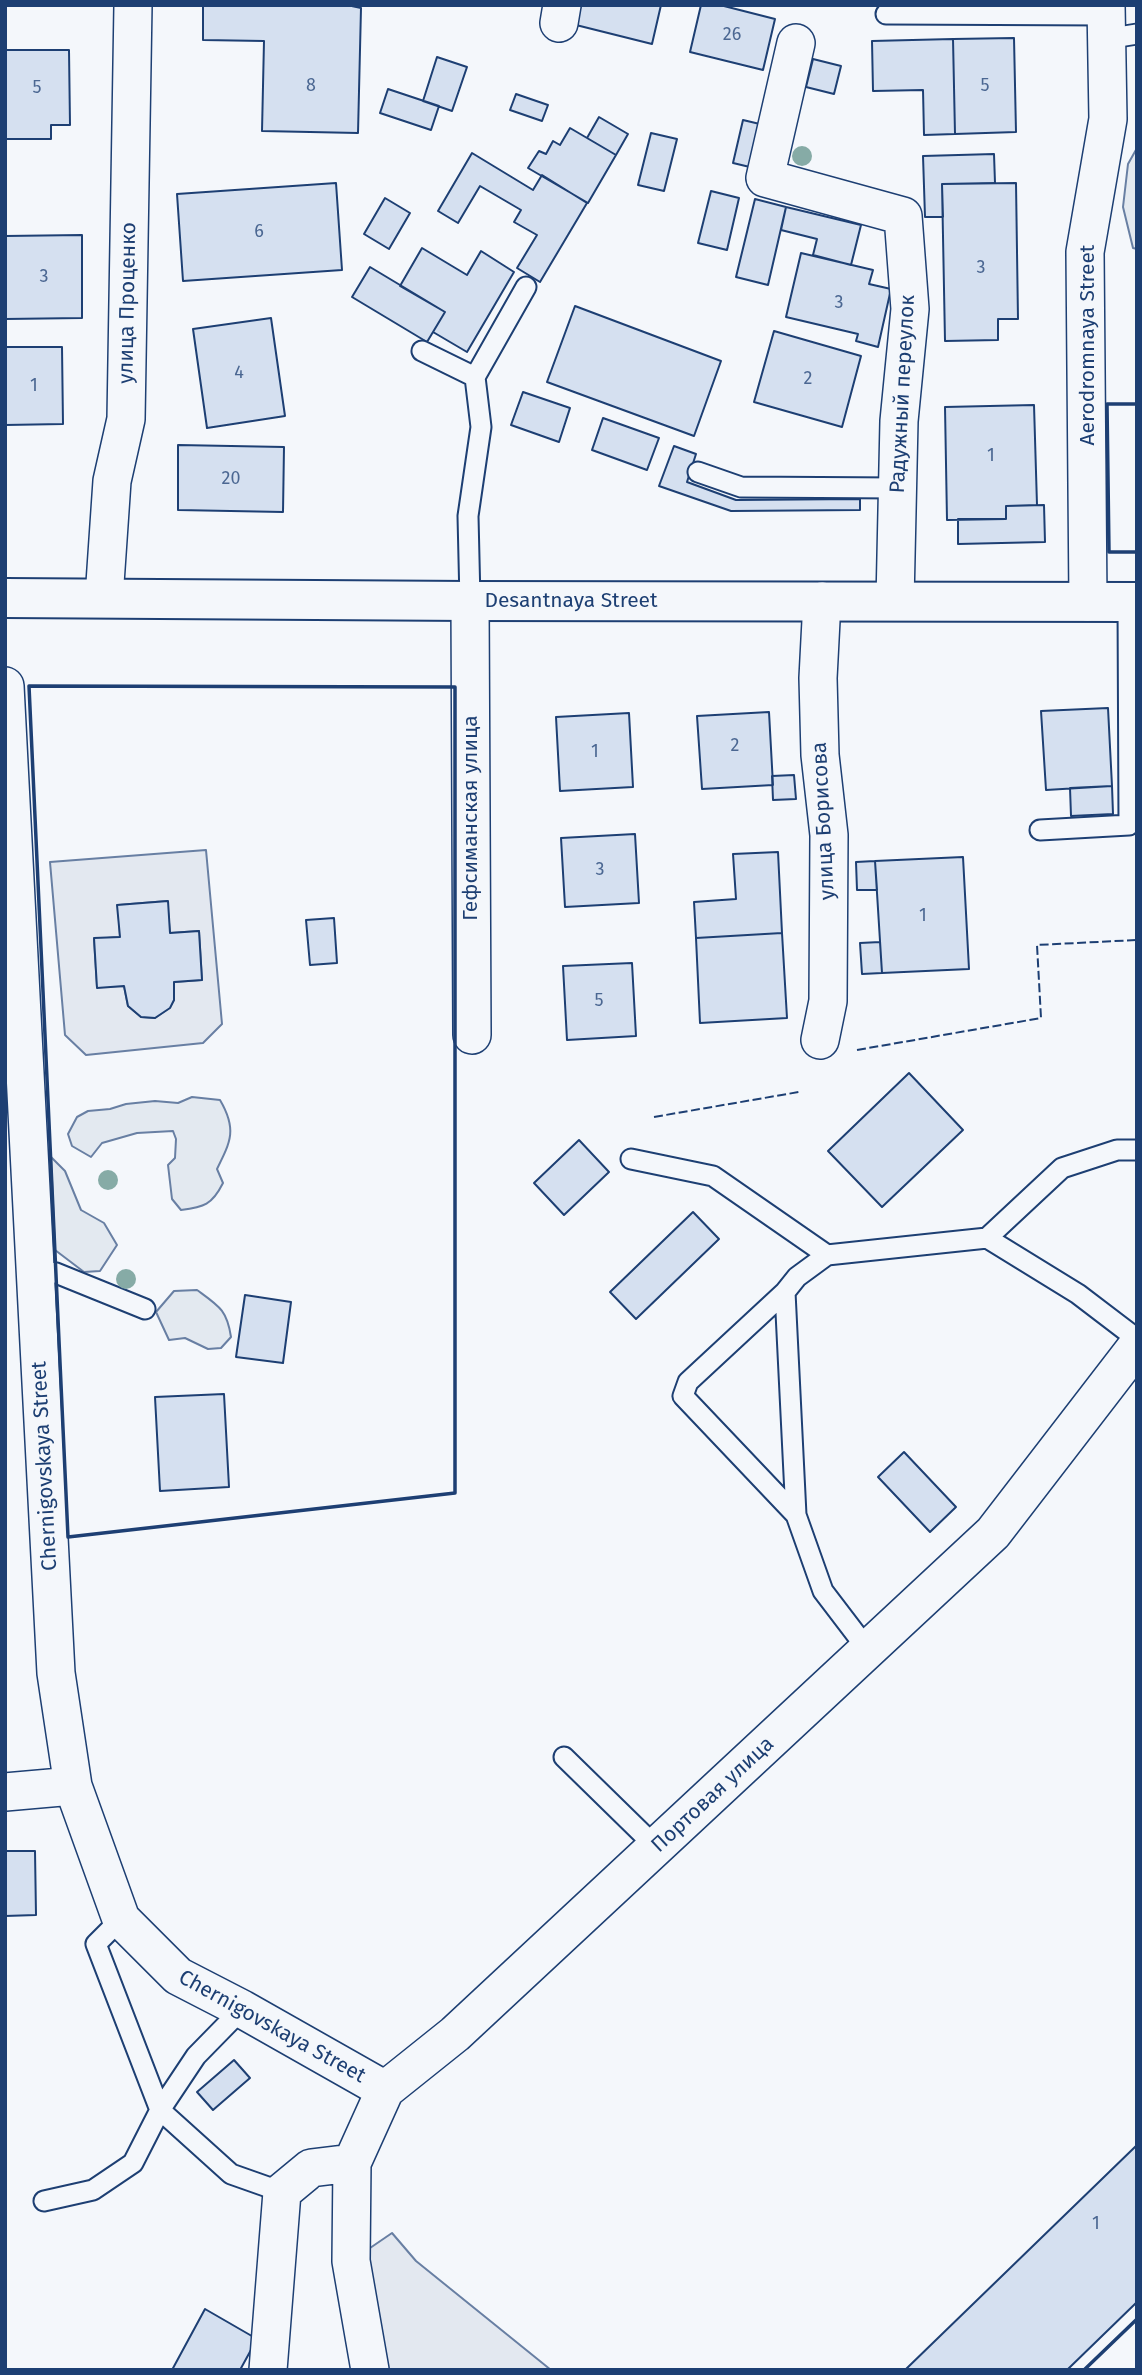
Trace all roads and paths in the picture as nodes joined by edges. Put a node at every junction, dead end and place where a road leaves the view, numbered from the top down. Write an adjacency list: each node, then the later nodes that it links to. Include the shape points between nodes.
1 (133, 5): 11 (street, улица Проценко, via 126,419 112,481)
2 (886, 14): 3 (lane)
3 (1114, 23): 15 (street, Aerodromnaya Street, via 1108,119 1085,252)
4 (796, 43): 9 (street, Радужный переулок, via 765,178 903,216 910,309)
5 (526, 287): 7 (lane)
6 (422, 351): 7 (lane)
7 (475, 377): 12 (lane, via 481,427 468,516)
8 (698, 472): 9 (lane, via 741,487)
9 (898, 488): 14 (street, Радужный переулок)
10 (5, 598): 11 (street, Desantnaya Street)
11 (104, 598): 12 (street, Desantnaya Street)
12 (470, 601): 13 (street, Desantnaya Street); 19 (street, Гефсиманская улица)
13 (822, 601): 14 (street, Desantnaya Street); 20 (street, улица Борисова, via 820,755 829,835 828,1001)
14 (895, 601): 15 (street, Desantnaya Street)
15 (1088, 601): 16 (street, Desantnaya Street)
16 (1133, 602): 18 (lane, via 1129,825)
17 (5, 686): 25 (street, Chernigovskaya Street)
18 (1040, 830)
19 (472, 1035)
20 (820, 1040)
21 (1137, 1150): 23 (lane, via 1116,1150 1062,1168)
22 (631, 1159): 24 (lane, via 713,1177)
23 (988, 1238): 24 (lane); 28 (lane, via 1078,1294)
24 (827, 1255): 26 (lane)
25 (34, 1270): 27 (lane, via 55,1273); 33 (street, Chernigovskaya Street, via 56,1674)
26 (785, 1292): 30 (lane); 30 (lane, via 688,1382 683,1396)
27 (145, 1309)
28 (1137, 1339)
29 (1137, 1346): 31 (street, Портовая улица, via 993,1533)
30 (796, 1515): 31 (lane, via 823,1591)
31 (868, 1650): 35 (street, Портовая улица)
32 (564, 1757): 35 (lane)
33 (74, 1786): 34 (street); 36 (street, Chernigovskaya Street)
34 (5, 1792)
35 (656, 1847): 38 (street, Портовая улица, via 455,2034)
36 (121, 1919): 37 (street, Chernigovskaya Street, via 178,1976); 39 (lane, via 96,1944)
37 (242, 2009): 38 (street, Chernigovskaya Street); 39 (lane, via 196,2056)
38 (385, 2091): 40 (street, Портовая улица)
39 (160, 2110): 41 (lane, via 231,2174); 42 (lane, via 133,2163 93,2190)
40 (352, 2163): 41 (street, via 311,2168); 44 (street, Портовая улица, via 351,2261)
41 (282, 2192): 43 (street)
42 (44, 2201)
43 (268, 2370)
44 (370, 2370)

